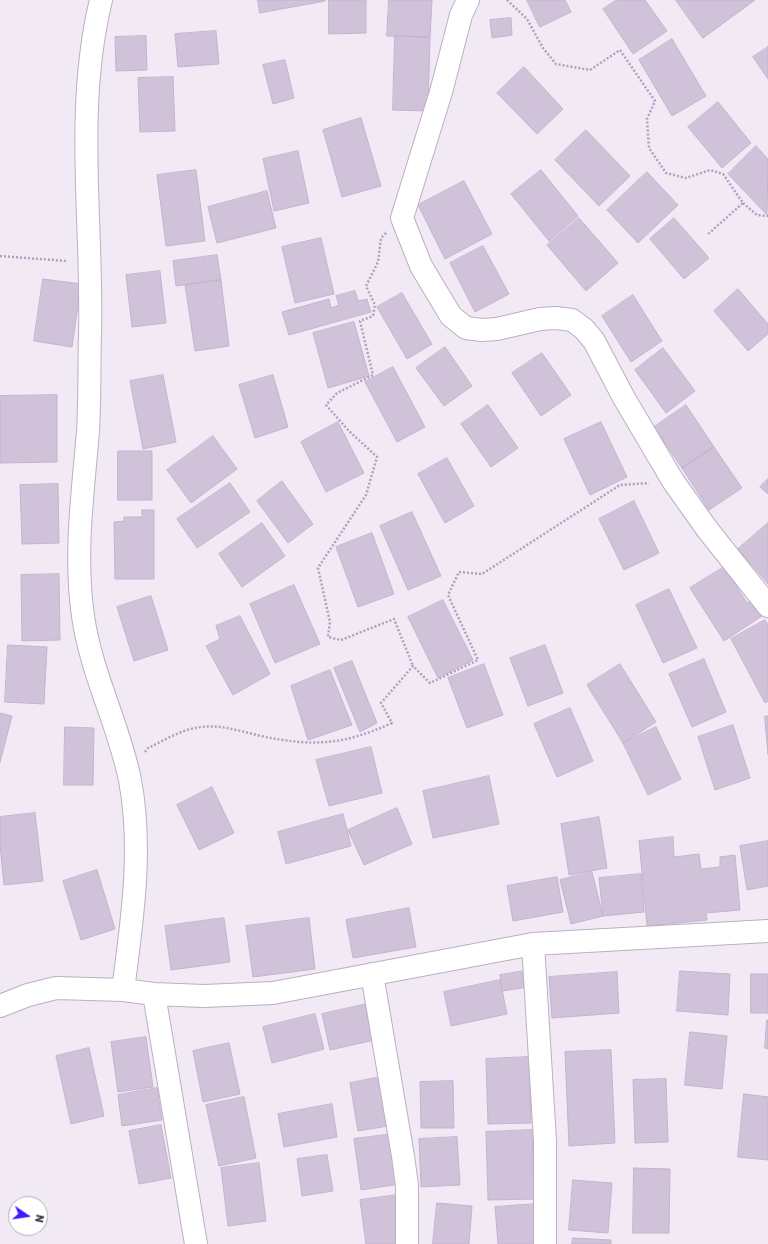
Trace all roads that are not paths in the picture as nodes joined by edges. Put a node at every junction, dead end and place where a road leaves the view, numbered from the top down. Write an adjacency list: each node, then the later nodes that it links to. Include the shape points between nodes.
1 (101, 0): 7 (street, via 90,59 86,109 85,154 90,262 88,428 79,534 80,586 83,619 101,688 118,734 130,780 136,824 133,913)
2 (468, 0): 3 (street, via 461,15 441,92 402,218 421,266 451,316 466,328 498,329 556,318 572,320 584,329 594,341 673,481)
3 (768, 606)
4 (768, 931): 5 (street)
5 (534, 944): 6 (street); 12 (street, via 545,1141)
6 (372, 974): 8 (street, via 273,993 204,996); 11 (street, via 407,1186)
7 (123, 990): 8 (street); 9 (street, via 56,988)
8 (154, 994): 10 (street)
9 (0, 1006)
10 (196, 1244)
11 (407, 1244)
12 (546, 1244)

